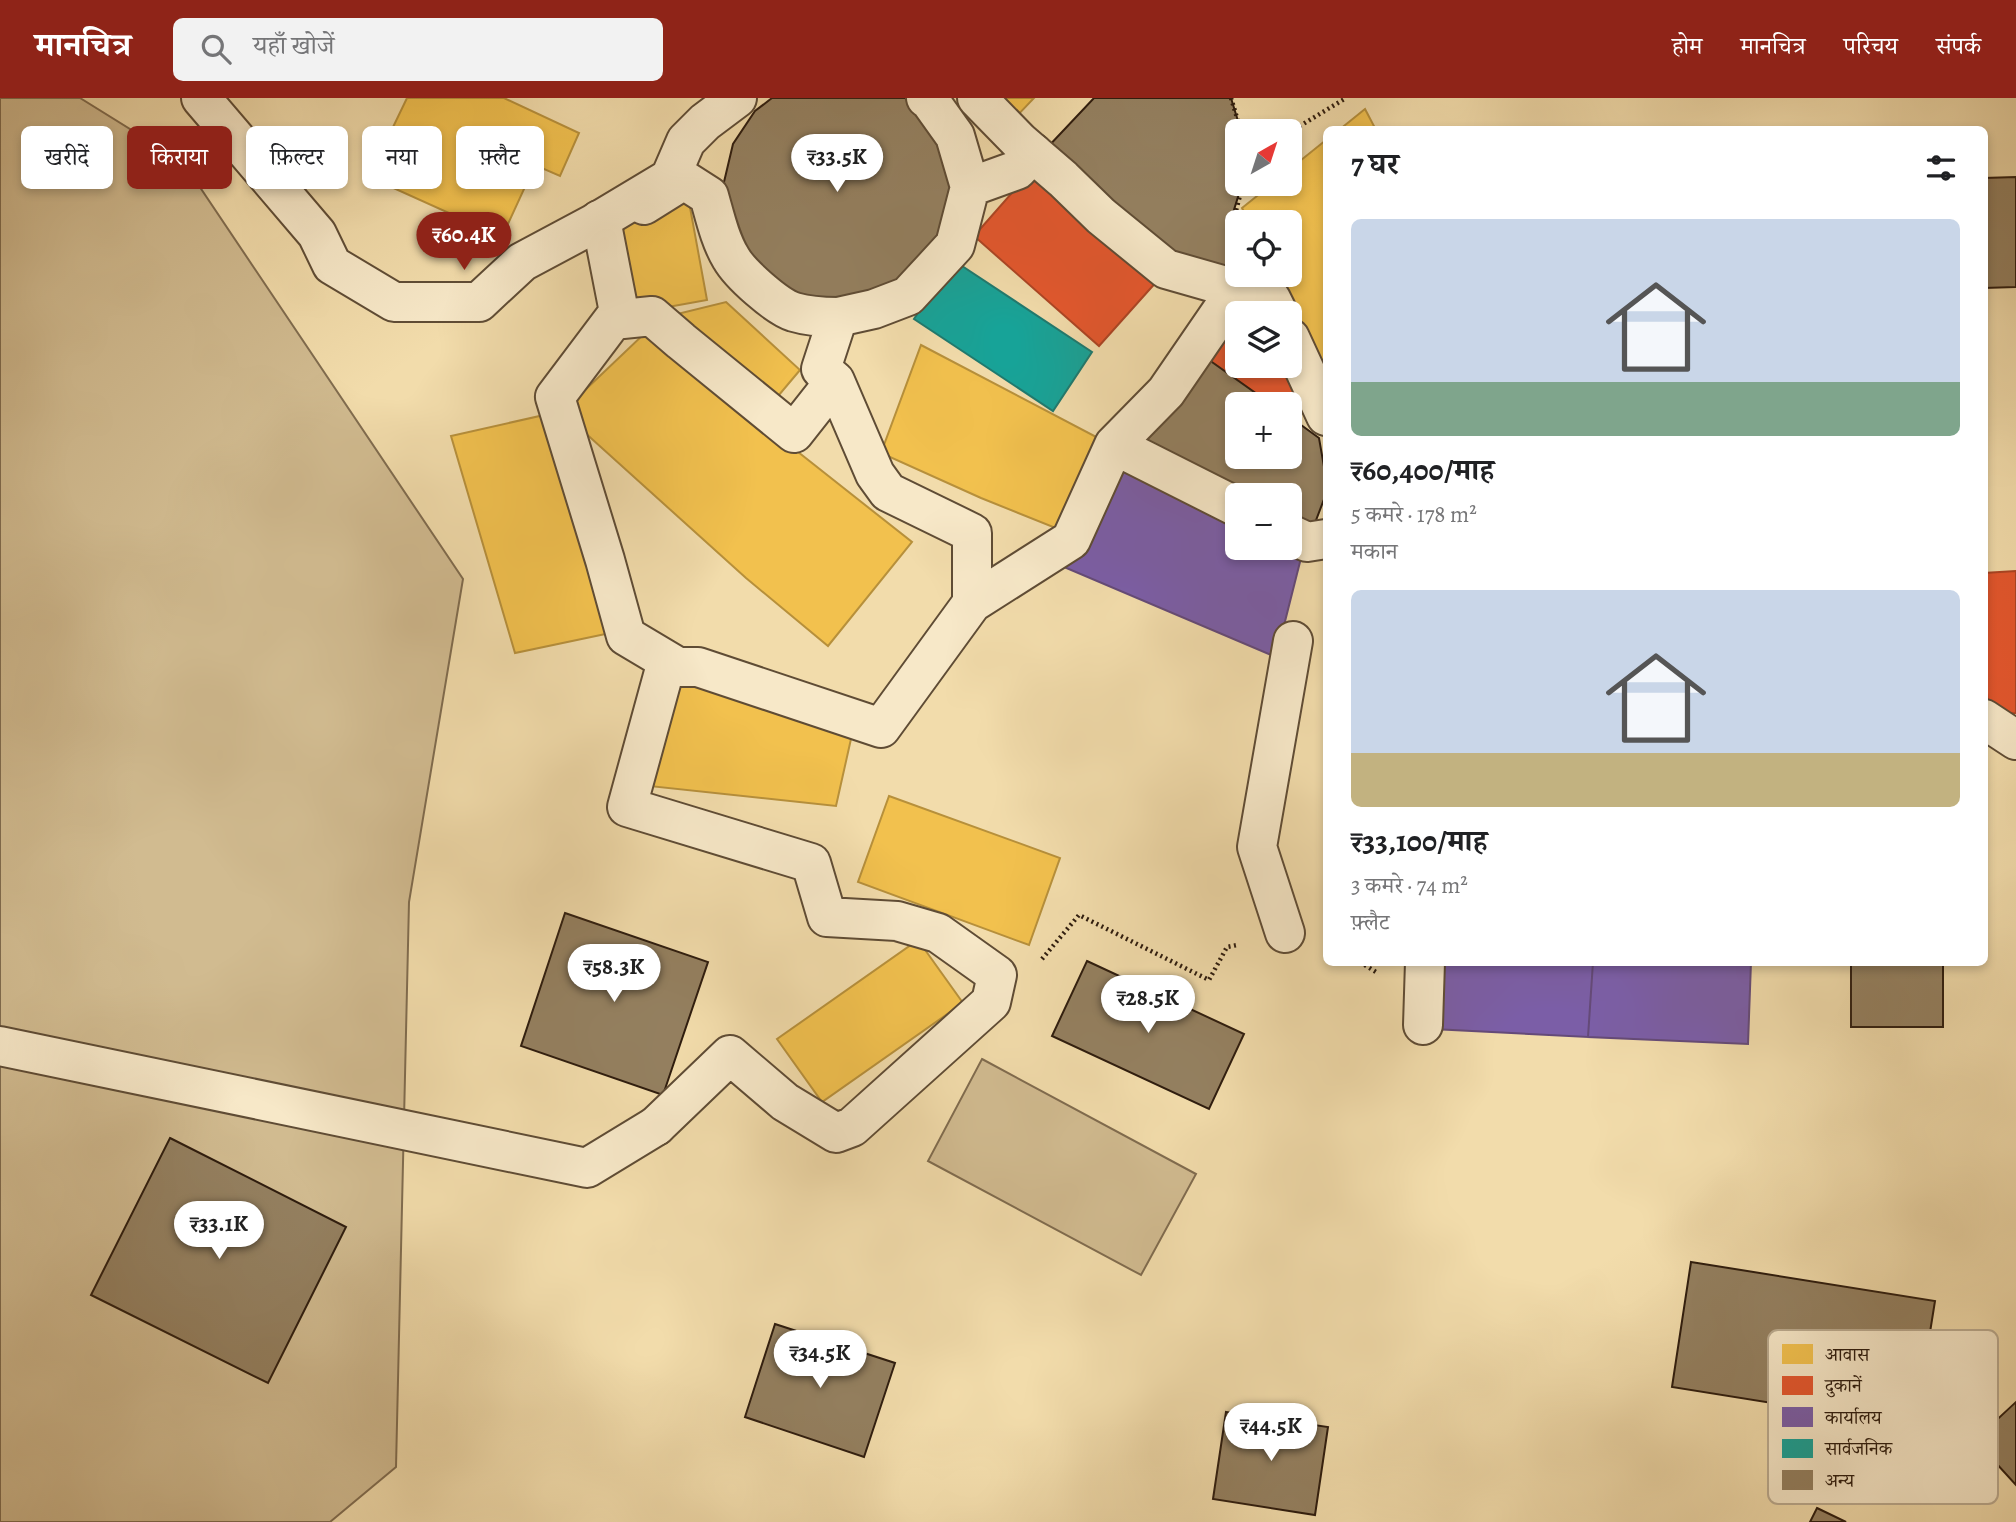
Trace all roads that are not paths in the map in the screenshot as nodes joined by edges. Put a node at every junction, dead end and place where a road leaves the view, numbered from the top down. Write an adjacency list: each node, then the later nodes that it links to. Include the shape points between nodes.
1 (201, 98): 7 (street, via 317,234 332,265 394,302 479,302 522,261)
2 (926, 98): 6 (street, via 954,136)
3 (977, 98): 5 (street)
4 (750, 99): 7 (street, via 705,122 686,141 670,178)
5 (1033, 153): 6 (street, via 1017,170); 8 (street, via 1166,269)
6 (970, 187): 10 (street, via 955,245 908,296)
7 (601, 225): 10 (street, via 684,180 709,196 731,260 762,291 792,312); 11 (street, via 619,312)
8 (1236, 290): 9 (street); 15 (street, via 1166,392)
9 (1272, 301)
10 (838, 317): 13 (street, via 821,369)
11 (613, 320): 13 (street, via 652,316 794,433); 21 (street, via 555,397 626,636)
12 (1302, 364): 14 (street)
13 (835, 381): 19 (street, via 875,474 888,492 972,533)
14 (1323, 410)
15 (1114, 445): 16 (street); 19 (street, via 1072,540)
16 (1225, 501)
17 (1323, 539): 18 (street)
18 (1302, 540)
19 (972, 603): 21 (street, via 881,729 698,667 678,667)
20 (1293, 641): 24 (street, via 1257,847)
21 (667, 661): 27 (street, via 627,807 811,863 827,917 897,921 938,933 997,975 991,1002 852,1126 836,1133 785,1102 730,1055 656,1126 587,1168)
22 (1988, 722): 23 (street)
23 (2016, 740)
24 (1285, 933)
25 (1425, 966): 26 (street)
26 (1423, 1025)
27 (0, 1046)

